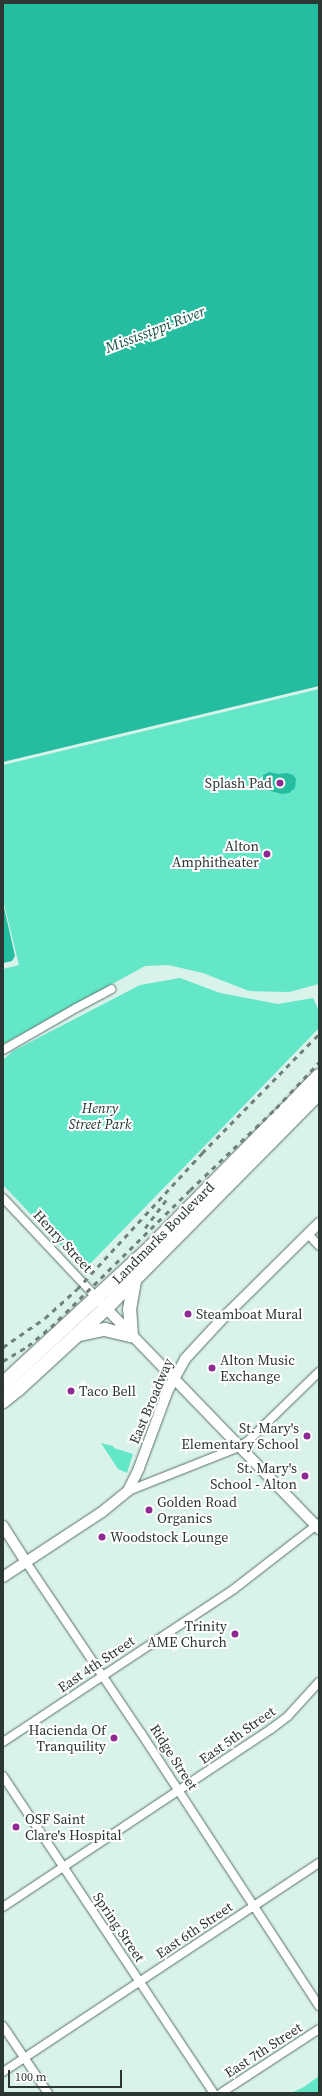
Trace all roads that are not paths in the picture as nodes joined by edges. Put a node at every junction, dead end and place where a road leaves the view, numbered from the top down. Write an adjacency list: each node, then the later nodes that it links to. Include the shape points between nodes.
1 (111, 990): 2 (street)
2 (3, 1050)
3 (319, 1076): 10 (highway, Landmarks Boulevard, via 152,1246)
4 (319, 1093): 9 (highway, Landmarks Boulevard)
5 (3, 1198): 10 (street, Henry Street)
6 (319, 1223): 7 (street, East Broadway)
7 (308, 1234): 8 (street); 14 (street, East Broadway, via 198,1343)
8 (319, 1246)
9 (134, 1281): 10 (highway, Landmarks Boulevard); 11 (main road, via 129,1309)
10 (101, 1303): 11 (street, Henry Street); 12 (highway, Landmarks Boulevard); 15 (highway, Landmarks Boulevard)
11 (131, 1334): 12 (main road, via 104,1329); 14 (street, Henry Street)
12 (75, 1335): 16 (highway, Landmarks Boulevard)
13 (319, 1372): 17 (street, via 257,1433)
14 (174, 1378): 17 (street, Henry Street); 18 (street, East Broadway)
15 (3, 1384)
16 (3, 1401)
17 (239, 1446): 18 (street); 20 (street, Henry Street)
18 (128, 1491): 21 (street, East Broadway, via 102,1512)
19 (3, 1526): 21 (street, Ridge Street)
20 (318, 1526): 23 (street, East 4th Street, via 234,1589)
21 (26, 1562): 22 (street, East Broadway); 23 (street, Ridge Street)
22 (3, 1577)
23 (102, 1676): 25 (street, East 4th Street); 27 (street, Ridge Street)
24 (319, 1682): 27 (street, East 5th Street, via 282,1722)
25 (3, 1742)
26 (3, 1776): 29 (street, Spring Street)
27 (179, 1791): 29 (street, East 5th Street); 30 (street, Ridge Street)
28 (319, 1863): 30 (street, East 6th Street)
29 (63, 1867): 31 (street, East 5th Street); 32 (street, Spring Street)
30 (254, 1905): 32 (street, East 6th Street); 33 (street, Ridge Street)
31 (3, 1907)
32 (140, 1982): 36 (street, East 6th Street); 39 (street, Spring Street)
33 (319, 2006)
34 (3, 2026): 36 (street)
35 (319, 2028): 40 (street, East 7th Street)
36 (24, 2058): 37 (street, East 6th Street); 38 (street)
37 (3, 2072)
38 (48, 2093)
39 (214, 2093)
40 (221, 2093)

